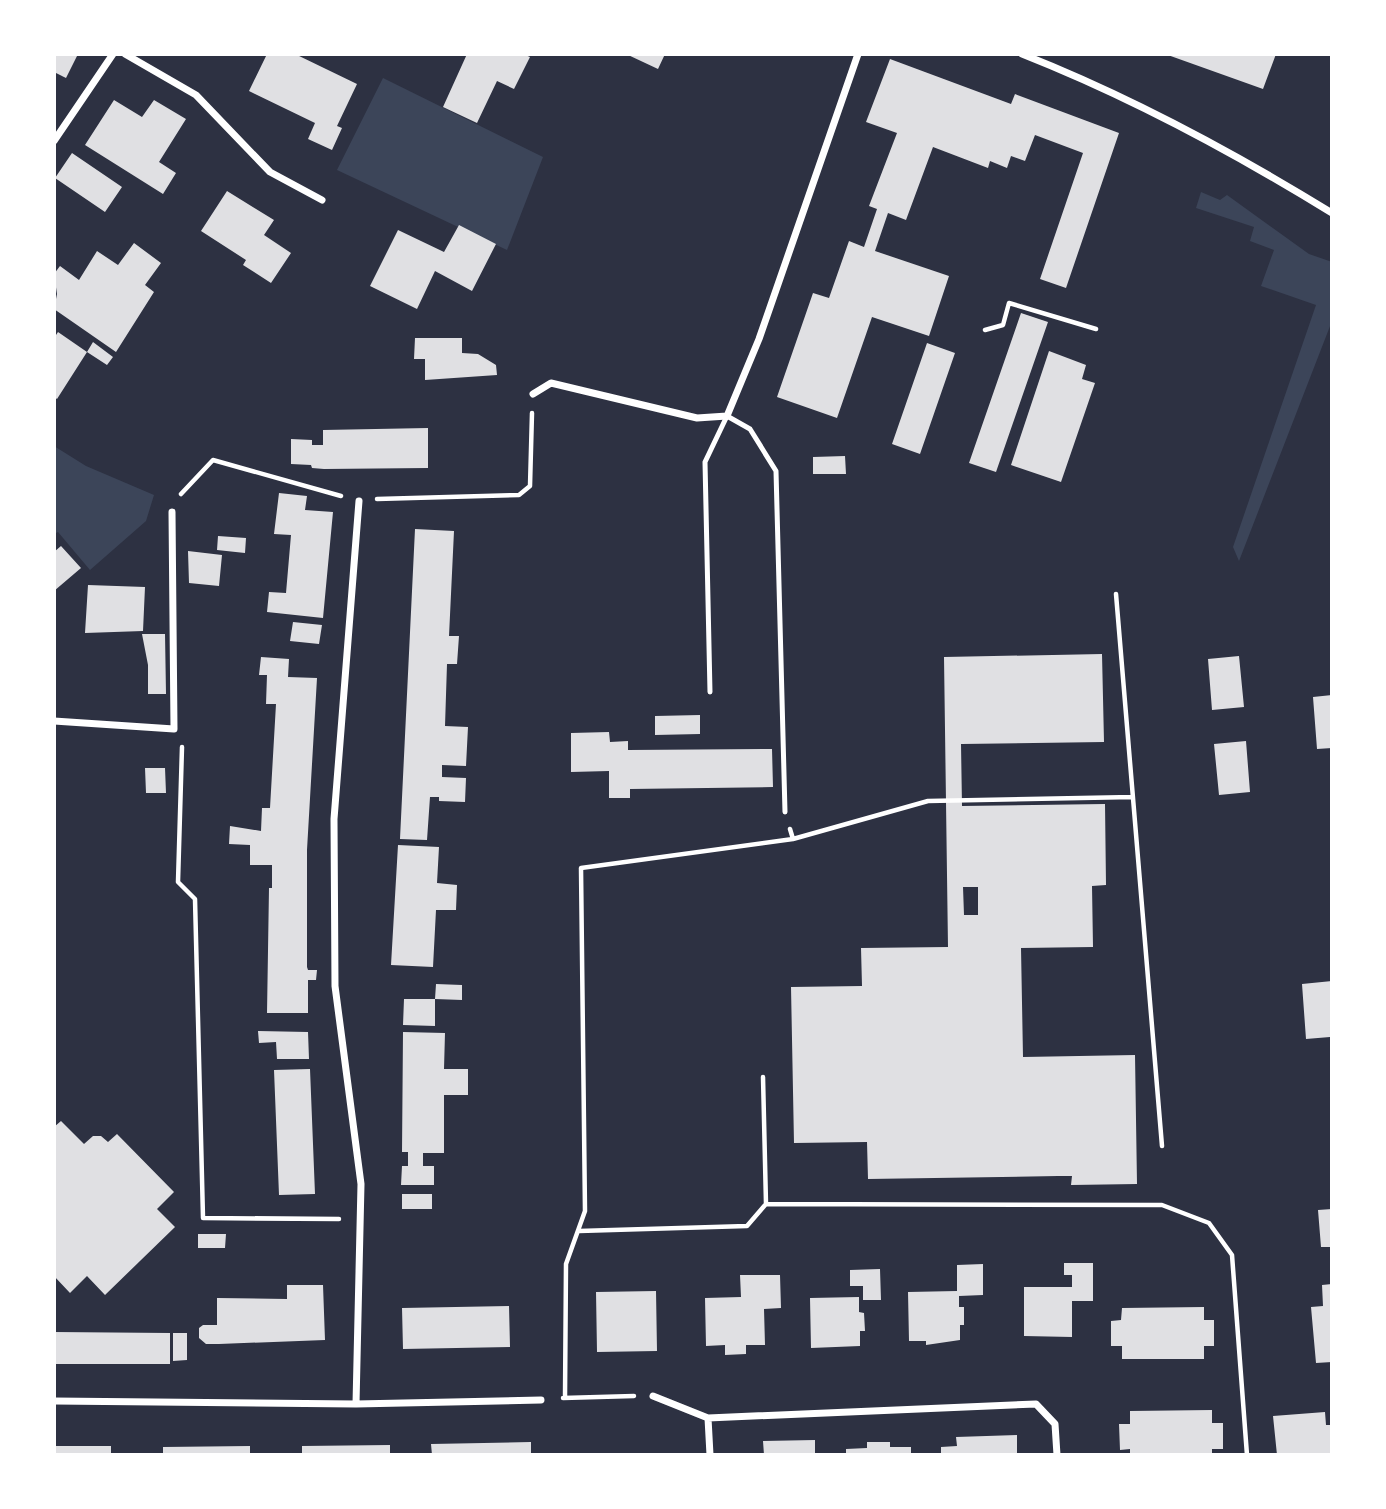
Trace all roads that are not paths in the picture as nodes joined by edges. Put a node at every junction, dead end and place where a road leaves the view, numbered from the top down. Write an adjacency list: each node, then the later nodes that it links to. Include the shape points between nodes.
1 (114, 54): 5 (street)
2 (125, 54): 6 (street, via 196,95 270,172)
3 (858, 54): 9 (street, via 759,339)
4 (1022, 54): 7 (street, via 1210,140)
5 (54, 141)
6 (322, 200)
7 (1332, 213)
8 (533, 394): 9 (street, via 551,383 697,418)
9 (727, 415): 12 (lane, via 705,462); 14 (lane, via 750,429 776,471)
10 (359, 501): 18 (street, via 334,819 335,986 362,1184)
11 (172, 512): 13 (street, via 174,729)
12 (710, 692)
13 (54, 721)
14 (785, 812)
15 (653, 1396): 19 (street)
16 (541, 1400): 18 (street)
17 (54, 1401): 18 (street)
18 (356, 1404)
19 (708, 1418): 20 (street); 21 (street, via 1036,1404 1055,1424)
20 (710, 1455)
21 (1057, 1455)

